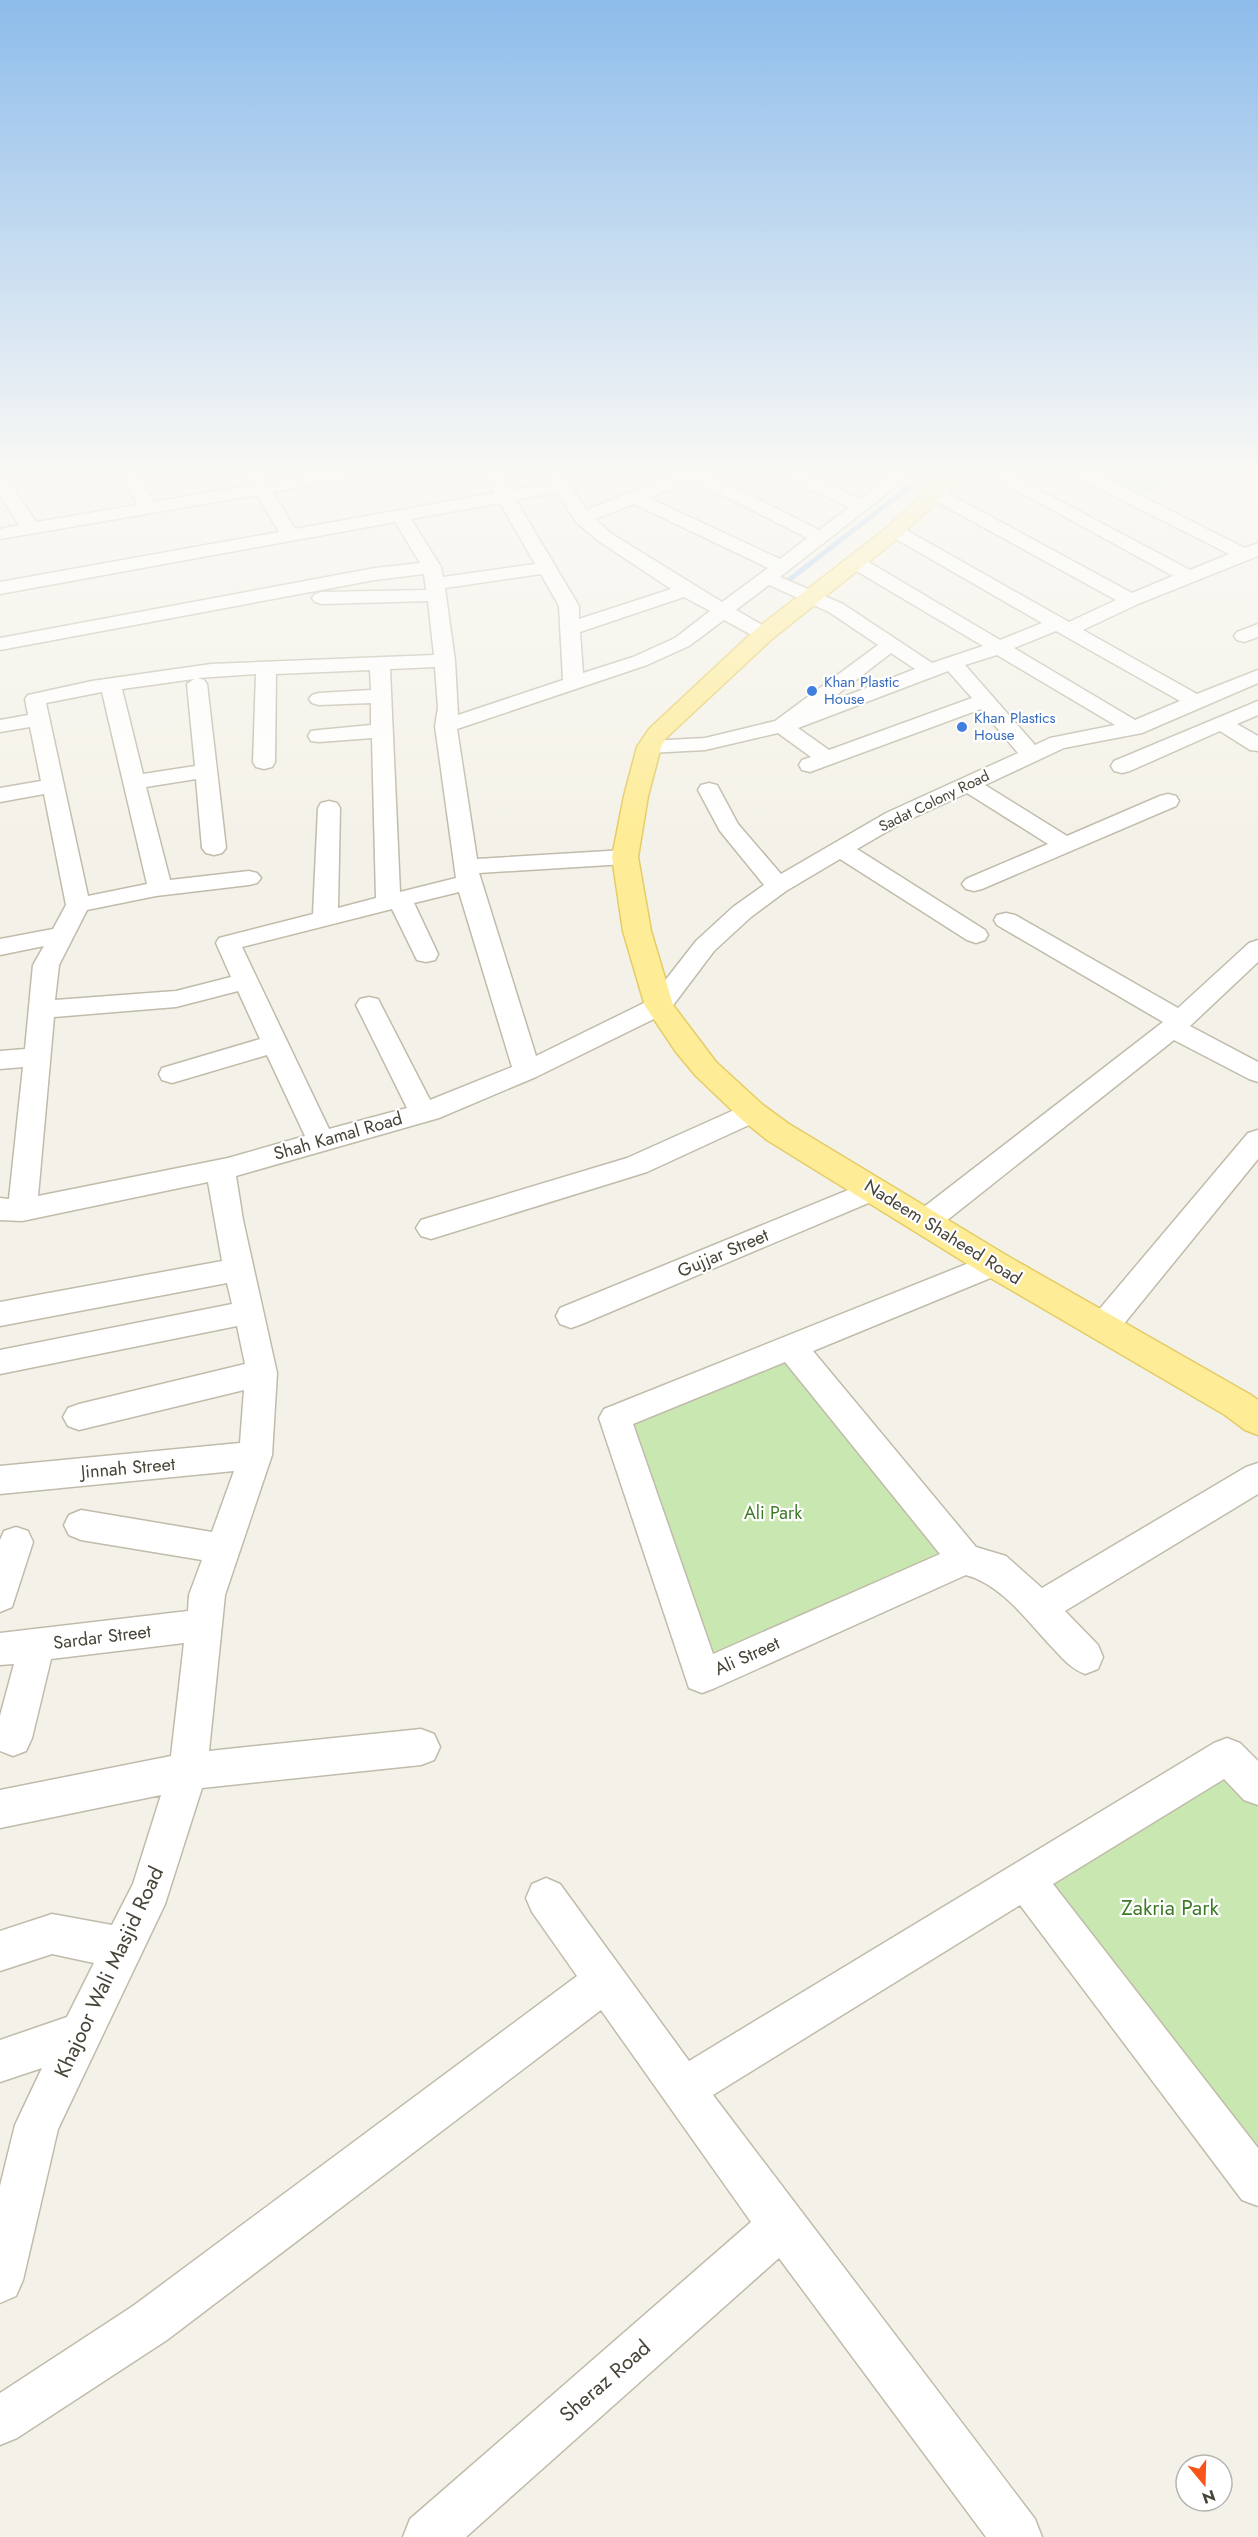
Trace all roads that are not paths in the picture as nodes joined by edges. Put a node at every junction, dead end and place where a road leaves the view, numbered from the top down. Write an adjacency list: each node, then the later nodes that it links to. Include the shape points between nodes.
1 (274, 592): 16 (street)
2 (321, 592): 16 (street)
3 (435, 592): 24 (street)
4 (561, 592): 19 (street, via 569,606)
5 (679, 592): 19 (street)
6 (691, 592): 17 (street)
7 (746, 592): 17 (street)
8 (806, 592): 14 (street)
9 (819, 592): 14 (main road)
10 (906, 592): 23 (street)
11 (1004, 592): 18 (street)
12 (1117, 592): 15 (street)
13 (1150, 592): 15 (street)
14 (814, 597): 20 (main road); 22 (street)
15 (1131, 600): 18 (street)
16 (227, 601): 21 (street)
17 (724, 610): 20 (street); 30 (street, via 682,642 640,661)
18 (1063, 626): 23 (street); 36 (street)
19 (569, 629): 30 (street)
20 (764, 634): 48 (main road, via 657,734)
21 (0, 644)
22 (890, 645): 28 (street); 43 (street)
23 (998, 648): 26 (street); 44 (street)
24 (445, 661): 25 (street); 42 (street, via 449,708)
25 (380, 663): 27 (street); 33 (street)
26 (953, 664): 28 (street); 35 (street)
27 (266, 667): 31 (street); 50 (street)
28 (930, 670): 38 (street)
29 (1258, 676): 36 (street, Sadat Colony Road)
30 (573, 682): 42 (street)
31 (110, 684): 39 (street, via 35,699); 53 (street)
32 (197, 684): 52 (street)
33 (381, 696): 34 (street); 45 (street)
34 (319, 699)
35 (984, 700): 38 (street); 49 (street)
36 (1198, 703): 44 (street, Sadat Colony Road)
37 (1258, 707): 40 (street)
38 (873, 718): 43 (street); 43 (street, via 817,763)
39 (39, 720): 41 (street); 55 (street)
40 (1221, 723): 47 (street); 51 (street)
41 (0, 726)
42 (446, 726): 64 (street)
43 (782, 726): 48 (street, via 705,744)
44 (1134, 728): 49 (street, Sadat Colony Road, via 1058,743)
45 (382, 731): 46 (street); 69 (street)
46 (320, 736)
47 (1258, 745)
48 (649, 747): 63 (main road, Nadeem Shaheed Road)
49 (1031, 754): 54 (street, Sadat Colony Road)
50 (264, 762)
51 (1122, 766)
52 (206, 771): 53 (street); 61 (street)
53 (134, 783): 68 (street)
54 (969, 784): 60 (street); 62 (street, Sadat Colony Road, via 894,818)
55 (53, 786): 57 (street); 70 (street)
56 (709, 790): 67 (street, via 728,826)
57 (0, 795)
58 (1168, 801): 60 (street)
59 (329, 808): 71 (street)
60 (1066, 845): 66 (street)
61 (214, 848)
62 (840, 849): 67 (street, Sadat Colony Road); 73 (street)
63 (625, 857): 64 (street); 80 (main road, Nadeem Shaheed Road, via 637,932)
64 (468, 875): 69 (street); 88 (street)
65 (249, 878): 68 (street)
66 (974, 884)
67 (778, 886): 80 (street, Sadat Colony Road, via 705,946)
68 (160, 888): 70 (street)
69 (394, 902): 71 (street); 77 (street)
70 (78, 905): 74 (street)
71 (325, 919): 78 (street, via 228,943)
72 (1006, 920): 82 (street)
73 (976, 934)
74 (60, 935): 75 (street); 81 (street, via 46,965)
75 (0, 947)
76 (1258, 948): 82 (street)
77 (426, 954)
78 (246, 981): 81 (street, via 176,999); 83 (street)
79 (369, 1005): 90 (street)
80 (659, 1006): 88 (street, Shah Kamal Road); 91 (main road, Nadeem Shaheed Road, via 686,1045)
81 (41, 1010): 85 (street)
82 (1176, 1024): 87 (street); 97 (street)
83 (275, 1044): 89 (street); 93 (street)
84 (1258, 1045): 87 (street)
85 (37, 1058): 86 (street); 96 (street)
86 (0, 1060)
87 (1248, 1068)
88 (527, 1071): 90 (street, Shah Kamal Road)
89 (172, 1074)
90 (423, 1112): 93 (street, Shah Kamal Road)
91 (752, 1112): 95 (main road, Nadeem Shaheed Road); 98 (street, via 637,1165)
92 (1258, 1140): 104 (street)
93 (321, 1142): 94 (street, Shah Kamal Road)
94 (221, 1170): 96 (street, Shah Kamal Road); 100 (street, Khajoor Wali Masjid Road)
95 (875, 1190): 97 (main road, Nadeem Shaheed Road); 103 (street, Gujjar Street)
96 (11, 1209)
97 (926, 1221): 99 (main road, Nadeem Shaheed Road)
98 (431, 1228)
99 (994, 1264): 104 (main road, Nadeem Shaheed Road); 105 (street, Ali Street)
100 (239, 1269): 101 (street, Khajoor Wali Masjid Road); 102 (street)
101 (249, 1312): 106 (street); 107 (street, Khajoor Wali Masjid Road)
102 (0, 1314)
103 (571, 1316)
104 (1103, 1328): 109 (main road, Nadeem Shaheed Road)
105 (792, 1348): 116 (street); 116 (street, Ali Street, via 615,1418 702,1676)
106 (0, 1362)
107 (261, 1373): 108 (street); 110 (street, Khajoor Wali Masjid Road)
108 (79, 1417)
109 (1258, 1420)
110 (256, 1455): 112 (street, Jinnah Street); 115 (street, Khajoor Wali Masjid Road)
111 (1258, 1477): 118 (street)
112 (0, 1480)
113 (81, 1525): 115 (street)
114 (16, 1542): 117 (street)
115 (223, 1549): 119 (street, Khajoor Wali Masjid Road, via 207,1595)
116 (965, 1559): 118 (street, via 994,1567)
117 (0, 1596)
118 (1039, 1608): 122 (street)
119 (204, 1624): 120 (street, Sardar Street); 125 (street, Khajoor Wali Masjid Road)
120 (36, 1645): 121 (street, Sardar Street); 123 (street)
121 (0, 1649)
122 (1084, 1658)
123 (13, 1738)
124 (421, 1748): 125 (street)
125 (188, 1770): 127 (street); 130 (street, Khajoor Wali Masjid Road, via 151,1890)
126 (1258, 1787): 128 (street, via 1227,1756)
127 (0, 1809)
128 (1025, 1880): 135 (street); 136 (street)
129 (546, 1898): 132 (street)
130 (123, 1948): 131 (street, via 52,1934); 133 (street, Khajoor Wali Masjid Road)
131 (0, 1951)
132 (605, 1981): 135 (street); 139 (street, via 150,2323)
133 (82, 2033): 134 (street); 138 (street, Khajoor Wali Masjid Road, via 37,2126)
134 (0, 2061)
135 (682, 2089): 137 (street)
136 (1258, 2184)
137 (782, 2225): 140 (street, Sheraz Road); 141 (street)
138 (0, 2280)
139 (0, 2421)
140 (431, 2536)
141 (1017, 2537)

